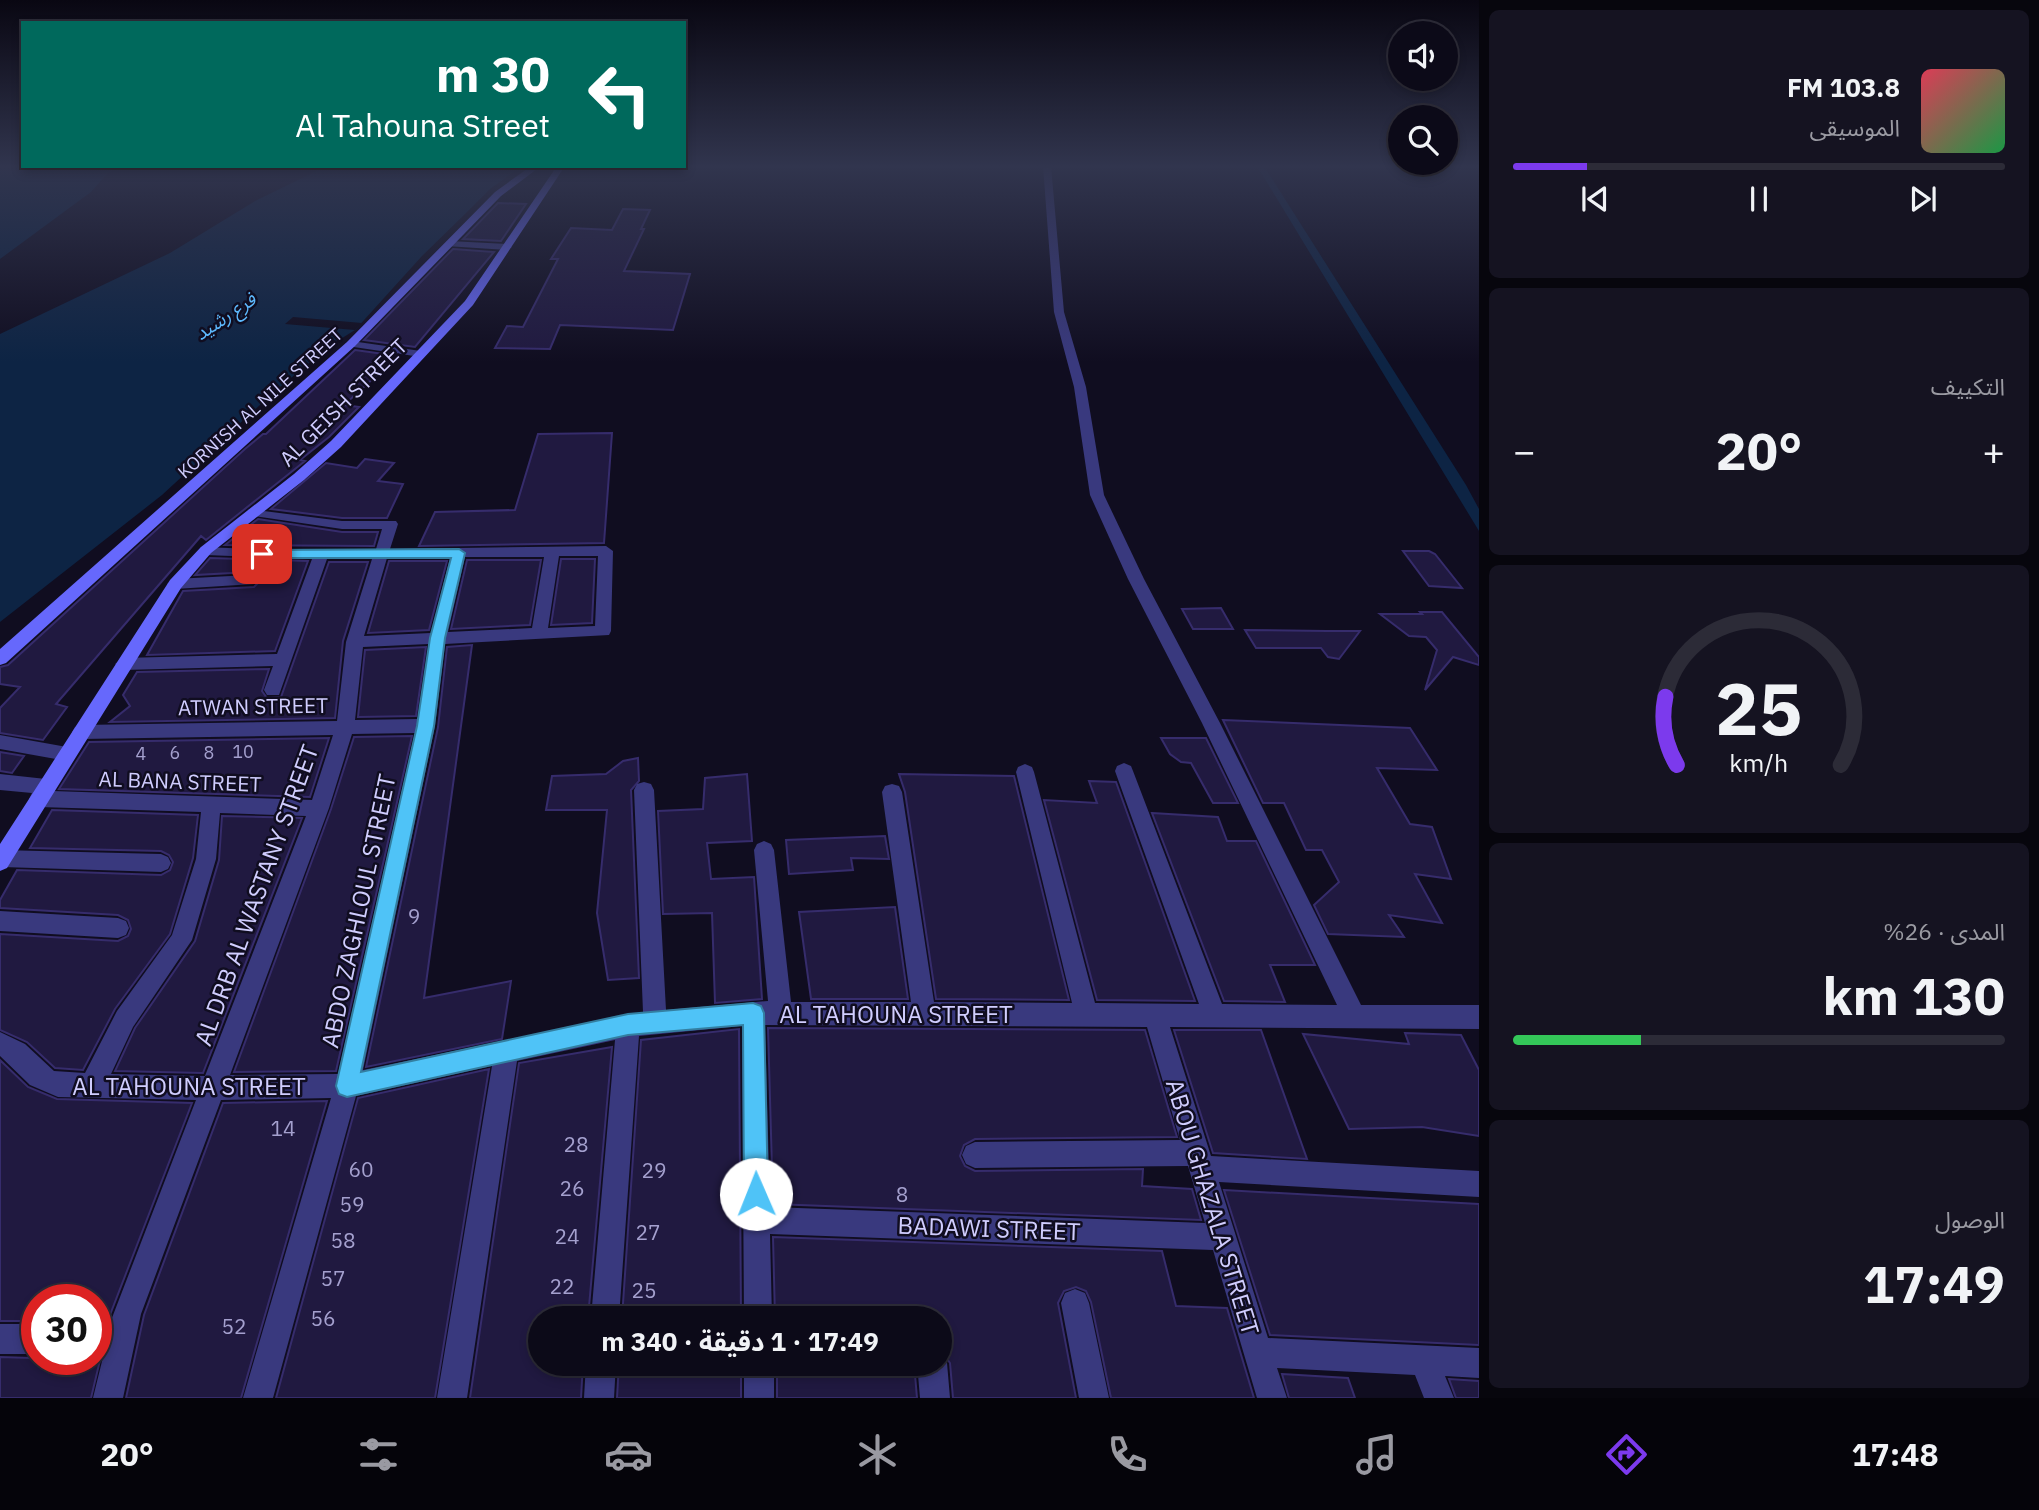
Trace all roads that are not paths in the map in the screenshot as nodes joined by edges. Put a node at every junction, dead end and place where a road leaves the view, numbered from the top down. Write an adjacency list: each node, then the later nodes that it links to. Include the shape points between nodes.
1 (462, 231): 4 (main road, KORNISH AL NILE STREET)
2 (517, 231): 5 (main road, AL GEISH STREET)
3 (1052, 231): 47 (street, via 1059,313 1080,387 1097,495)
4 (449, 244): 5 (street); 6 (main road, KORNISH AL NILE STREET)
5 (507, 247): 7 (main road, AL GEISH STREET, via 477,293)
6 (351, 344): 7 (street); 19 (main road, KORNISH AL NILE STREET)
7 (421, 354): 8 (main road, AL GEISH STREET, via 336,444)
8 (254, 512): 9 (main road, AL GEISH STREET); 12 (street, AL DRB AL WASTANY STREET, via 342,525 391,524)
9 (206, 550): 13 (street); 15 (main road, AL GEISH STREET)
10 (552, 552): 11 (street); 16 (street); 16 (street, via 606,551 603,631)
11 (459, 553): 12 (street); 17 (street, ABDO ZAGHLOUL STREET)
12 (381, 554): 13 (street); 18 (street, AL DRB AL WASTANY STREET)
13 (321, 555): 20 (street)
14 (249, 580): 15 (street)
15 (175, 584): 21 (main road, AL GEISH STREET)
16 (540, 634): 17 (street)
17 (438, 638): 18 (street); 23 (street, ABDO ZAGHLOUL STREET)
18 (354, 642): 24 (street, AL DRB AL WASTANY STREET)
19 (0, 659)
20 (283, 660): 21 (street); 22 (street)
21 (123, 664): 25 (main road, AL GEISH STREET)
22 (273, 690)
23 (426, 726): 24 (street, ATWAN STREET); 54 (street, ABDO ZAGHLOUL STREET)
24 (345, 727): 25 (street, ATWAN STREET); 35 (street, AL DRB AL WASTANY STREET)
25 (81, 732): 27 (main road, AL GEISH STREET)
26 (0, 742): 27 (street)
27 (67, 754): 33 (main road, AL GEISH STREET)
28 (1124, 771): 46 (street)
29 (1025, 772): 44 (street)
30 (0, 782): 33 (street, AL BANA STREET)
31 (644, 790): 49 (street)
32 (892, 792): 43 (street)
33 (43, 793): 34 (street, AL BANA STREET); 37 (main road, AL GEISH STREET)
34 (211, 806): 35 (street, AL BANA STREET); 53 (street, via 206,859 181,940 129,1013)
35 (319, 808): 55 (street, AL DRB AL WASTANY STREET)
36 (764, 850): 42 (street)
37 (1, 860): 38 (street)
38 (161, 863)
39 (0, 921): 40 (street)
40 (117, 928)
41 (753, 1013): 42 (street, AL TAHOUNA STREET); 49 (street, AL TAHOUNA STREET); 59 (street)
42 (781, 1014): 43 (street, AL TAHOUNA STREET)
43 (924, 1015): 44 (street, AL TAHOUNA STREET)
44 (1086, 1015): 45 (street, AL TAHOUNA STREET)
45 (1155, 1016): 46 (street, AL TAHOUNA STREET); 57 (street, ABOU GHAZALA STREET)
46 (1215, 1016): 47 (street, AL TAHOUNA STREET)
47 (1355, 1017): 48 (street, AL TAHOUNA STREET)
48 (1479, 1017)
49 (655, 1021): 50 (street, AL TAHOUNA STREET)
50 (628, 1025): 52 (street, AL TAHOUNA STREET); 62 (street)
51 (0, 1044): 53 (street, AL TAHOUNA STREET, via 17,1052 43,1081)
52 (507, 1051): 54 (street, AL TAHOUNA STREET); 76 (street)
53 (92, 1086): 55 (street, AL TAHOUNA STREET)
54 (347, 1086): 55 (street, AL TAHOUNA STREET); 75 (street, ABDO ZAGHLOUL STREET)
55 (212, 1088): 64 (street, AL DRB AL WASTANY STREET)
56 (975, 1155): 57 (street)
57 (1199, 1160): 58 (street); 60 (street, ABOU GHAZALA STREET)
58 (1479, 1184)
59 (757, 1220): 60 (street, BADAWI STREET); 63 (street)
60 (1222, 1237): 67 (street, ABOU GHAZALA STREET)
61 (1075, 1303): 80 (street)
62 (606, 1306)
63 (758, 1306)
64 (112, 1328)
65 (0, 1339): 66 (street)
66 (21, 1339)
67 (1258, 1352): 68 (street); 81 (street, ABOU GHAZALA STREET)
68 (1424, 1361): 69 (street); 82 (street)
69 (1479, 1363)
70 (107, 1375): 74 (street, AL DRB AL WASTANY STREET)
71 (600, 1376): 77 (street)
72 (759, 1376): 78 (street)
73 (933, 1376): 79 (street)
74 (107, 1398)
75 (258, 1398)
76 (452, 1398)
77 (599, 1398)
78 (759, 1398)
79 (935, 1398)
80 (1094, 1398)
81 (1272, 1398)
82 (1439, 1398)

